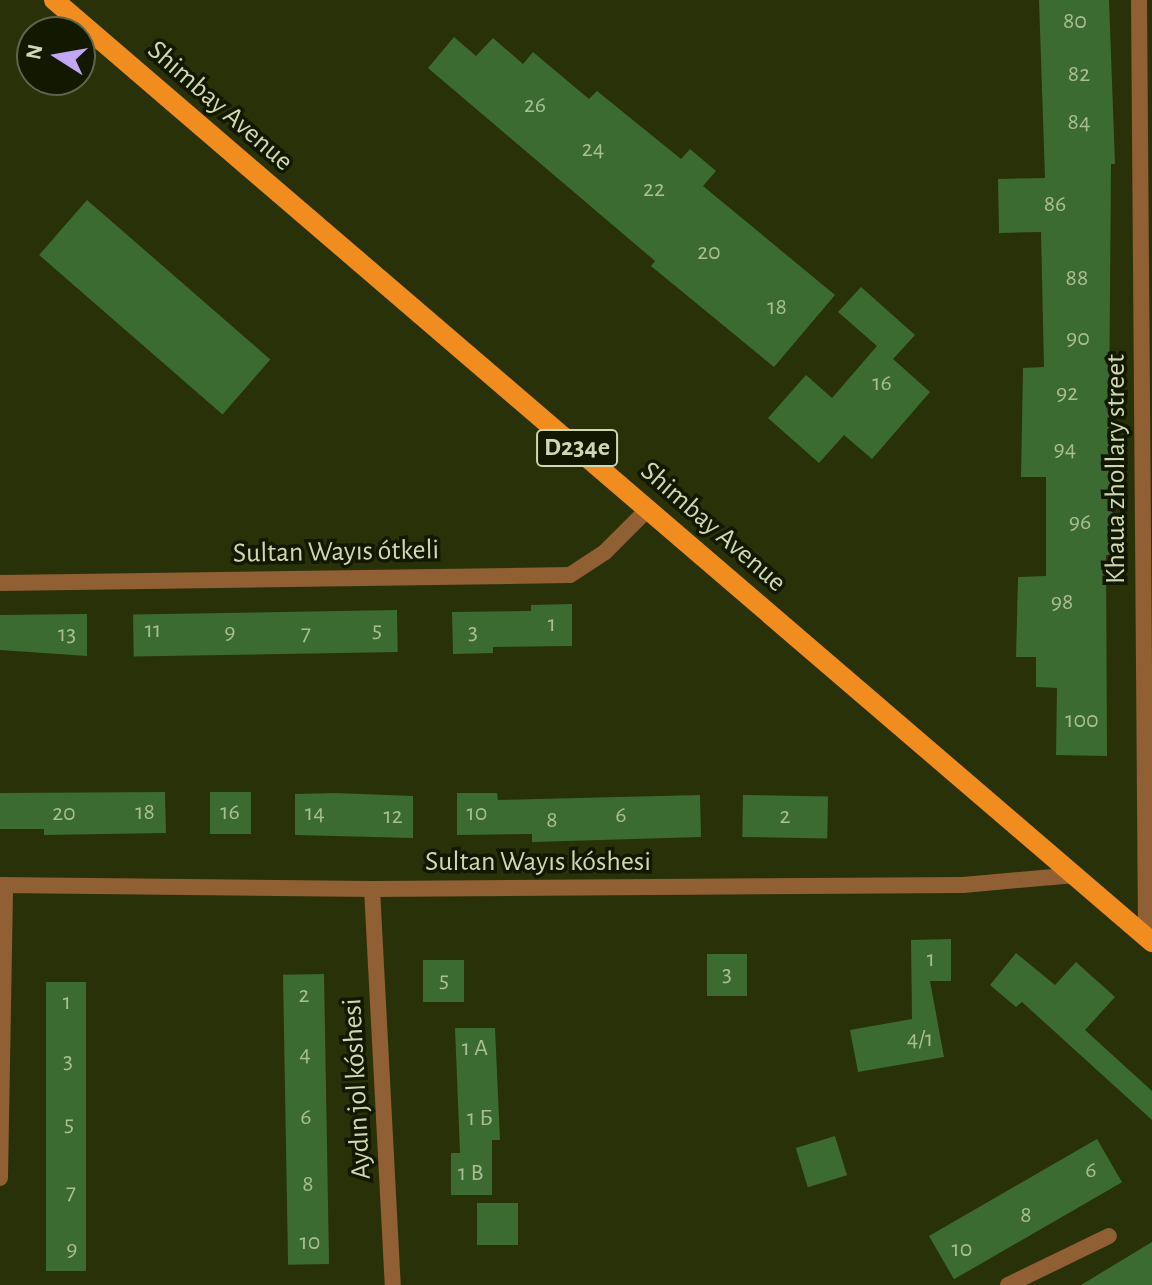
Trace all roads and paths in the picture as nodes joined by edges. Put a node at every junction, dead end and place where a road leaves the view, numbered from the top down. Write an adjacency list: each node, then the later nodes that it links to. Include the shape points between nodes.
1 (54, 0): 3 (main road, Shimbay Avenue / D234e)
2 (1139, 0): 8 (street, Khaua zhollary street)
3 (648, 509): 4 (street, Sultan Wayıs ótkeli, via 605,552 570,575); 5 (main road, Shimbay Avenue / D234e)
4 (0, 583)
5 (1076, 875): 7 (street, Sultan Wayıs kóshesi, via 963,885); 8 (main road, Shimbay Avenue / D234e)
6 (2, 885): 7 (street, Sultan Wayıs kóshesi); 9 (street)
7 (372, 889): 11 (street, Aydın jol kóshesi)
8 (1149, 940)
9 (0, 1178)
10 (1109, 1236): 12 (street)
11 (393, 1285)
12 (1008, 1285)

